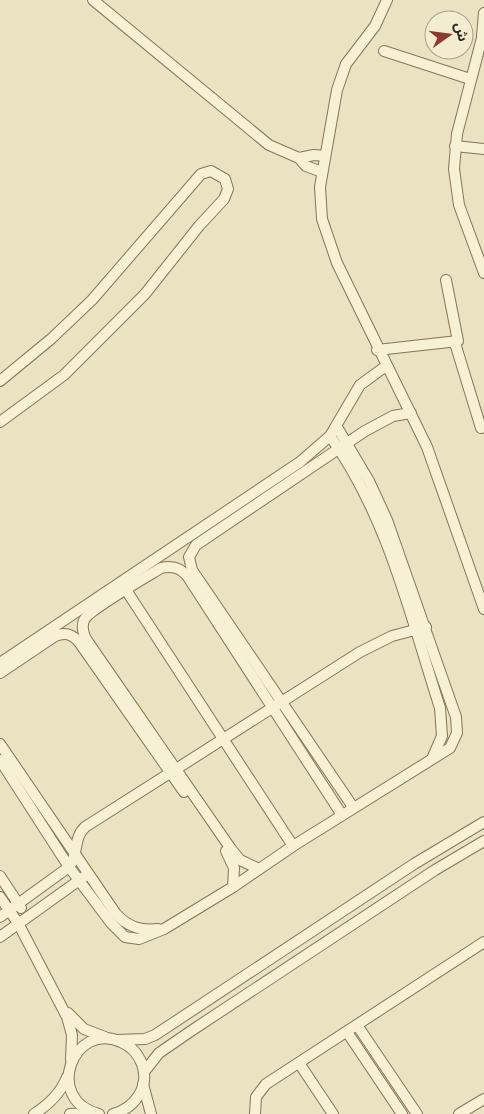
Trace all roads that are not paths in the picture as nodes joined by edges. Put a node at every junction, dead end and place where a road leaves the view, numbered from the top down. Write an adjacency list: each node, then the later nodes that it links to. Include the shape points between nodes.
1 (92, 0): 10 (street, via 262,140 276,150)
2 (387, 0): 9 (street, via 375,26 342,73)
3 (484, 13): 4 (street)
4 (483, 33): 6 (street)
5 (384, 51): 6 (street)
6 (470, 79): 7 (street)
7 (455, 146): 8 (street); 12 (street, via 456,193)
8 (484, 149)
9 (325, 156): 10 (street); 11 (street)
10 (299, 158): 11 (street, via 311,169)
11 (322, 172): 15 (street, via 321,208 328,242)
12 (484, 273)
13 (446, 280): 14 (street, via 459,337)
14 (455, 343): 15 (street); 21 (street)
15 (377, 350): 16 (street)
16 (386, 366): 18 (street); 20 (street, via 355,390)
17 (0, 381): 19 (street, via 92,300 197,178 211,171 221,175 228,189 224,199 145,294 64,375)
18 (411, 413): 23 (street, via 394,416); 25 (street, via 427,447)
19 (0, 422)
20 (336, 427): 22 (street); 23 (street)
21 (480, 428)
22 (330, 436): 23 (street); 27 (street, via 287,471)
23 (343, 446): 26 (street, via 378,500); 29 (street, via 196,545 189,557 192,570)
24 (126, 590): 29 (street, via 161,568 171,566 181,570); 30 (street); 34 (street, via 86,616 83,634)
25 (484, 609)
26 (420, 628): 29 (street, via 371,646); 33 (street, via 442,715 442,736); 33 (street, via 458,733 450,748)
27 (0, 662)
28 (0, 673): 34 (street, via 55,636 72,636)
29 (278, 705): 30 (street); 35 (street); 36 (street)
30 (224, 739): 34 (street); 39 (street)
31 (0, 744): 40 (street)
32 (0, 760): 41 (street)
33 (431, 761): 35 (street)
34 (173, 771): 40 (street, via 85,827 78,837); 42 (street, via 235,855); 46 (street, via 230,857 234,868)
35 (353, 807): 36 (street)
36 (342, 815): 39 (street)
37 (484, 822): 59 (street, via 414,864 156,1034 145,1039)
38 (484, 841): 62 (street, via 159,1052)
39 (293, 846): 42 (street)
40 (76, 855): 41 (street); 43 (street)
41 (69, 867): 45 (street); 48 (street)
42 (259, 869): 46 (street)
43 (88, 874): 45 (street); 53 (street, via 126,924 145,930)
44 (0, 876): 48 (street)
45 (79, 880): 51 (street); 53 (street, via 111,923 126,937 140,940)
46 (233, 886): 53 (street)
47 (0, 896): 49 (street)
48 (18, 904): 49 (street); 51 (street)
49 (9, 910): 50 (street); 52 (street)
50 (0, 917)
51 (27, 917): 52 (street)
52 (18, 923): 54 (street); 56 (street)
53 (164, 928)
54 (0, 937)
55 (484, 942): 57 (street)
56 (59, 1002): 59 (street, via 84,1029); 60 (street, via 70,1026)
57 (357, 1025): 58 (street); 76 (street)
58 (347, 1032): 61 (street); 75 (street)
59 (112, 1039): 60 (street, via 85,1044); 62 (street, via 128,1045 137,1054)
60 (71, 1062): 63 (street)
61 (299, 1063): 64 (street); 74 (street)
62 (144, 1072): 65 (street)
63 (68, 1076): 67 (street, via 72,1095 85,1108); 68 (street, via 52,1100)
64 (276, 1078): 72 (street, via 258,1092 254,1102); 73 (street, via 264,1092)
65 (143, 1084): 70 (street, via 133,1104); 71 (street)
66 (484, 1099): 77 (street)
67 (96, 1113): 69 (street)
68 (34, 1114)
69 (70, 1114)
70 (113, 1114)
71 (151, 1114)
72 (255, 1114)
73 (261, 1114)
74 (333, 1114)
75 (402, 1114)
76 (417, 1114)
77 (459, 1114)

